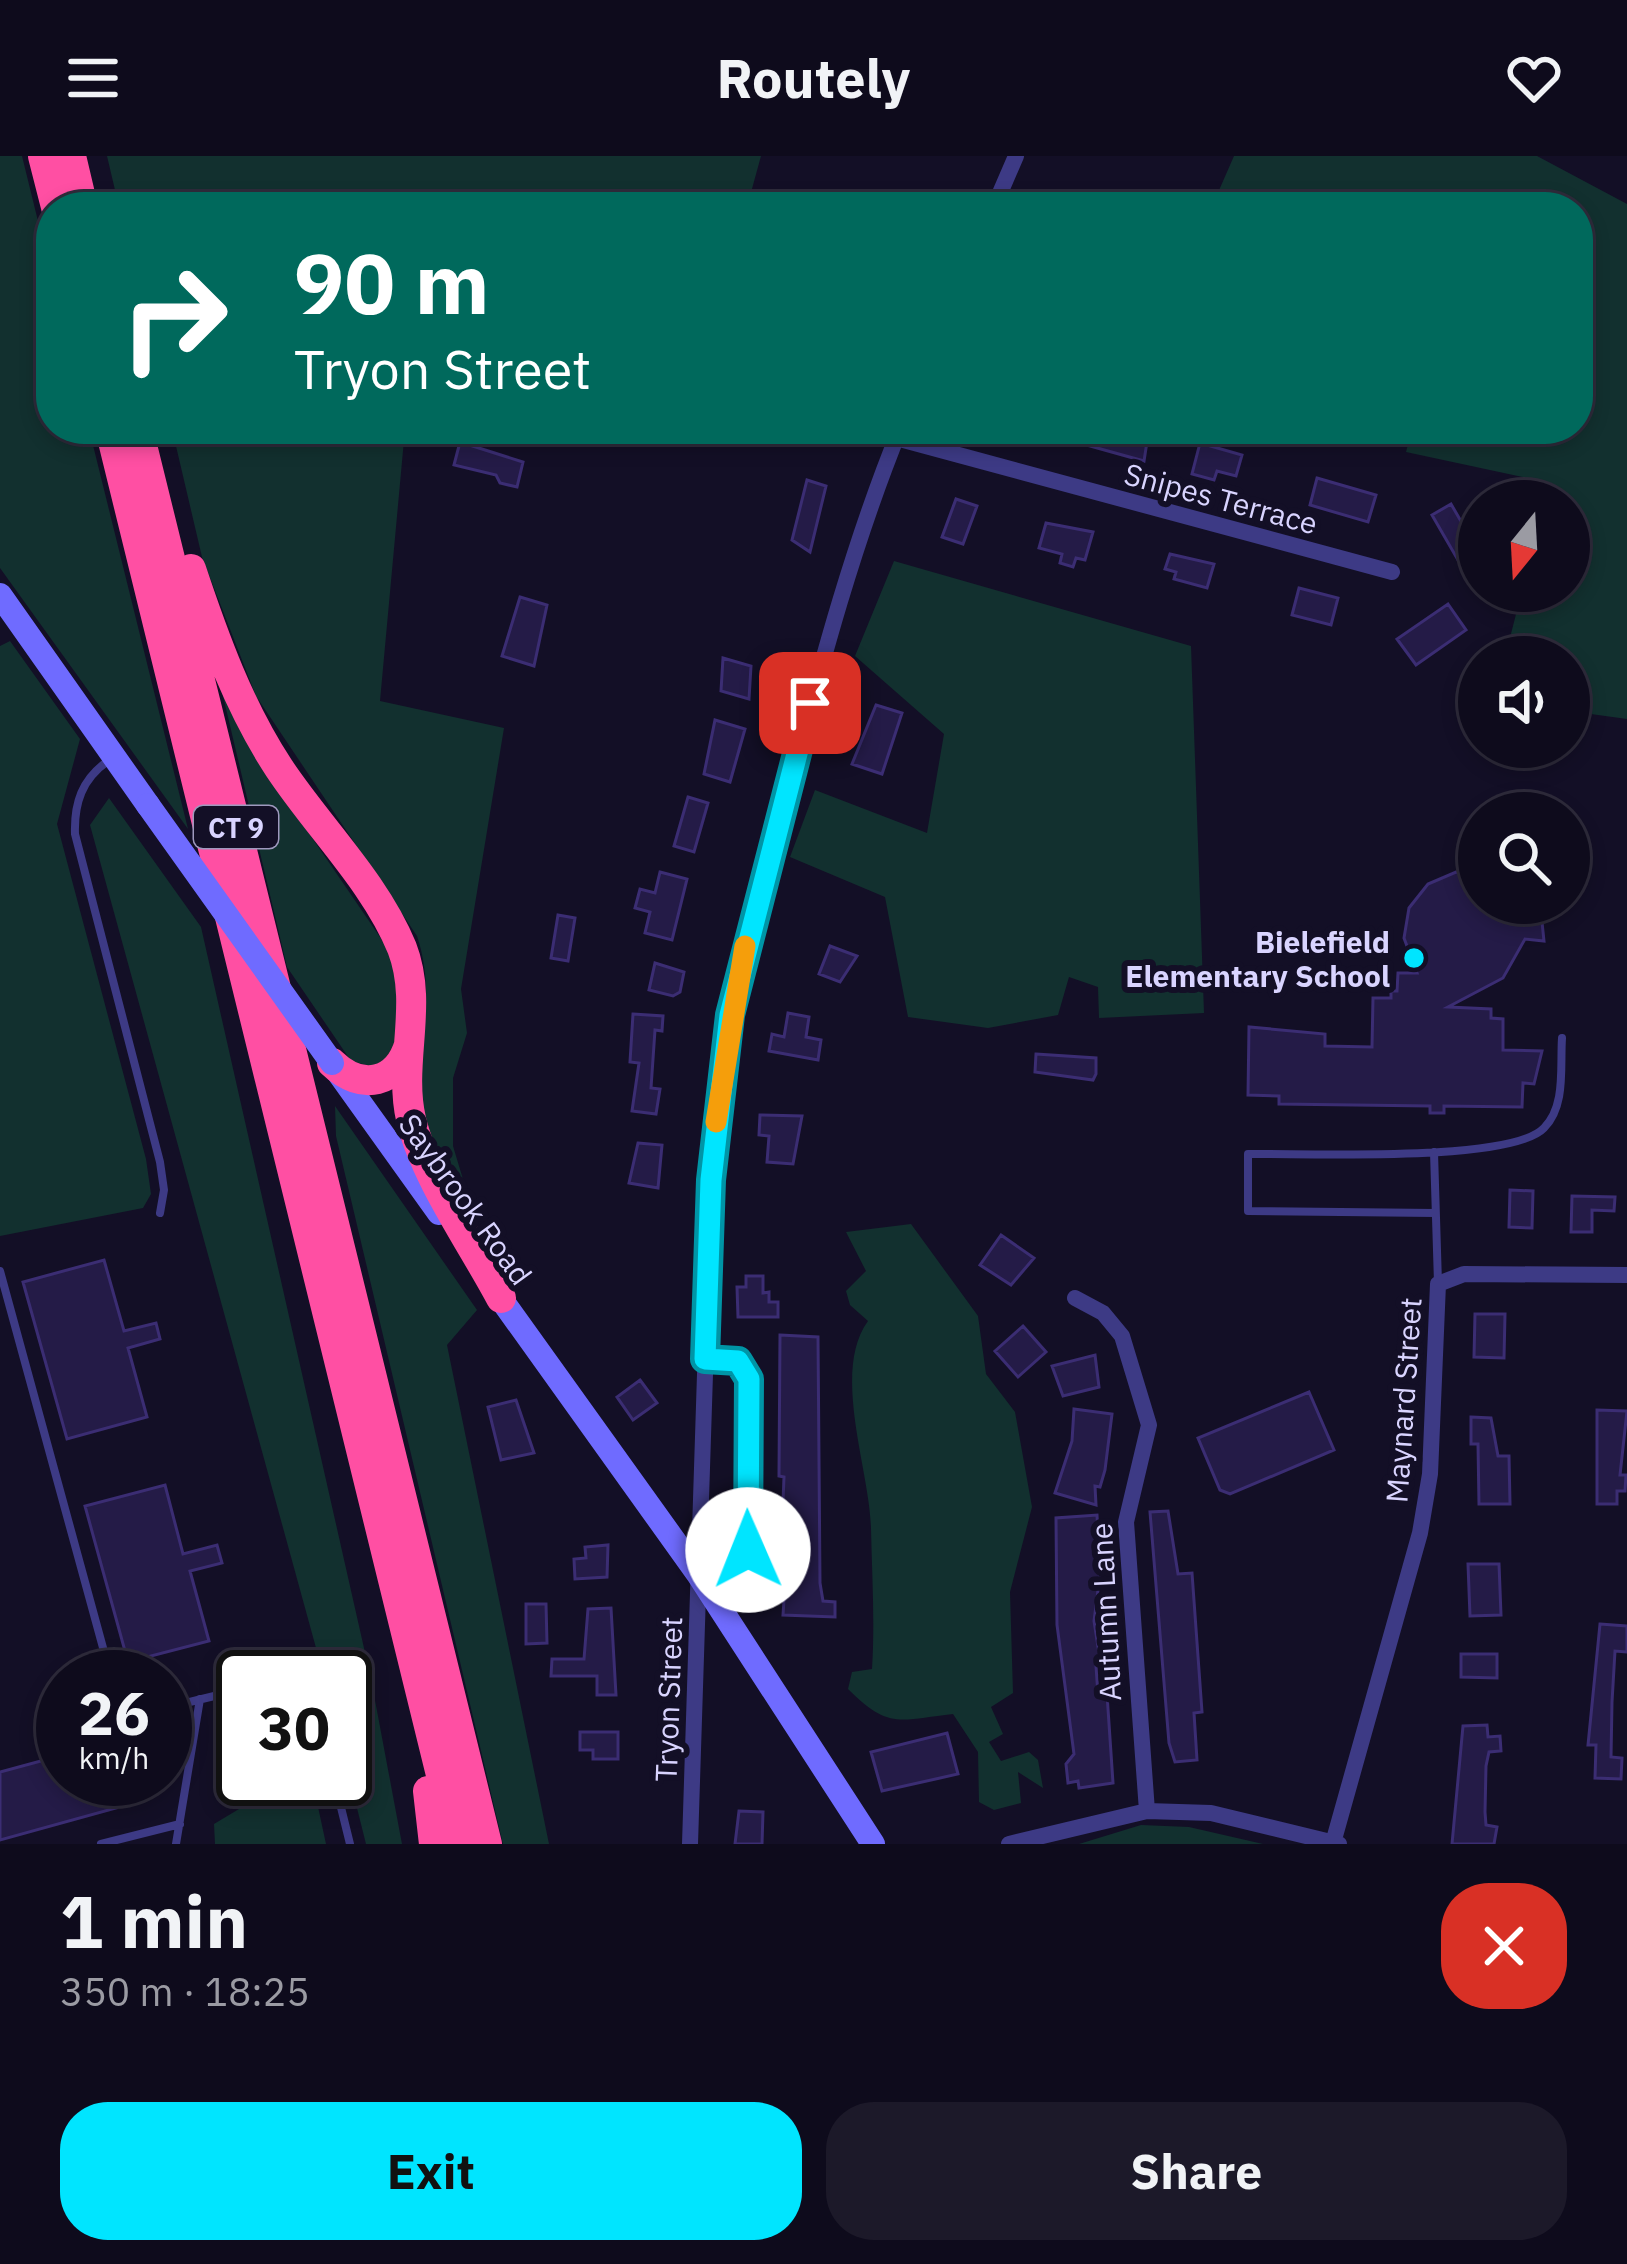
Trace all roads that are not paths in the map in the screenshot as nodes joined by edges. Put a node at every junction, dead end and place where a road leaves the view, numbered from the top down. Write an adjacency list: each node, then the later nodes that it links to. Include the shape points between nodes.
1 (43, 156): 4 (highway)
2 (70, 156): 5 (highway)
3 (1016, 156): 6 (street)
4 (52, 192)
5 (79, 192)
6 (1000, 192)
7 (114, 444): 27 (highway, CT 9)
8 (142, 444): 42 (highway, CT 9)
9 (154, 444): 15 (highway, via 226,668 279,768 391,926 409,970)
10 (895, 444): 26 (street, Tryon Street, via 820,662 730,1015 711,1180)
11 (934, 444): 12 (street, Snipes Terrace)
12 (1392, 572)
13 (0, 596): 14 (main road, Saybrook Road)
14 (114, 756): 17 (main road, Saybrook Road, bridge); 19 (lane, via 86,781 75,834 160,1162)
15 (412, 1033): 17 (highway, via 404,1060 388,1076 362,1081); 24 (highway, via 411,1122)
16 (1562, 1039): 18 (lane, via 1558,1103 1542,1131)
17 (332, 1064): 24 (main road, Saybrook Road)
18 (1434, 1152): 20 (lane); 20 (lane, via 1248,1154 1248,1211)
19 (160, 1213)
20 (1435, 1213): 23 (lane)
21 (0, 1271): 30 (lane)
22 (1627, 1275): 23 (street, Maynard Street, via 1464,1274)
23 (1438, 1284): 46 (street, Maynard Street, via 1420,1533)
24 (500, 1298): 28 (main road, Saybrook Road)
25 (1075, 1298): 35 (street, Autumn Lane, via 1122,1336 1149,1425 1126,1522)
26 (705, 1359): 28 (street, Tryon Street); 29 (street, via 738,1361 749,1379)
27 (382, 1531): 40 (highway); 41 (highway, CT 9)
28 (698, 1574): 43 (street, Tryon Street); 44 (main road, Saybrook Road)
29 (750, 1595)
30 (105, 1650)
31 (216, 1695): 32 (lane)
32 (200, 1699): 33 (lane); 36 (lane)
33 (192, 1701)
34 (341, 1806): 39 (lane)
35 (1147, 1810): 45 (street); 46 (street, via 1211,1813)
36 (180, 1823): 37 (lane); 38 (lane)
37 (100, 1844)
38 (176, 1844)
39 (350, 1844)
40 (434, 1844)
41 (458, 1844)
42 (487, 1844)
43 (690, 1844)
44 (873, 1844)
45 (1009, 1844)
46 (1336, 1844)

